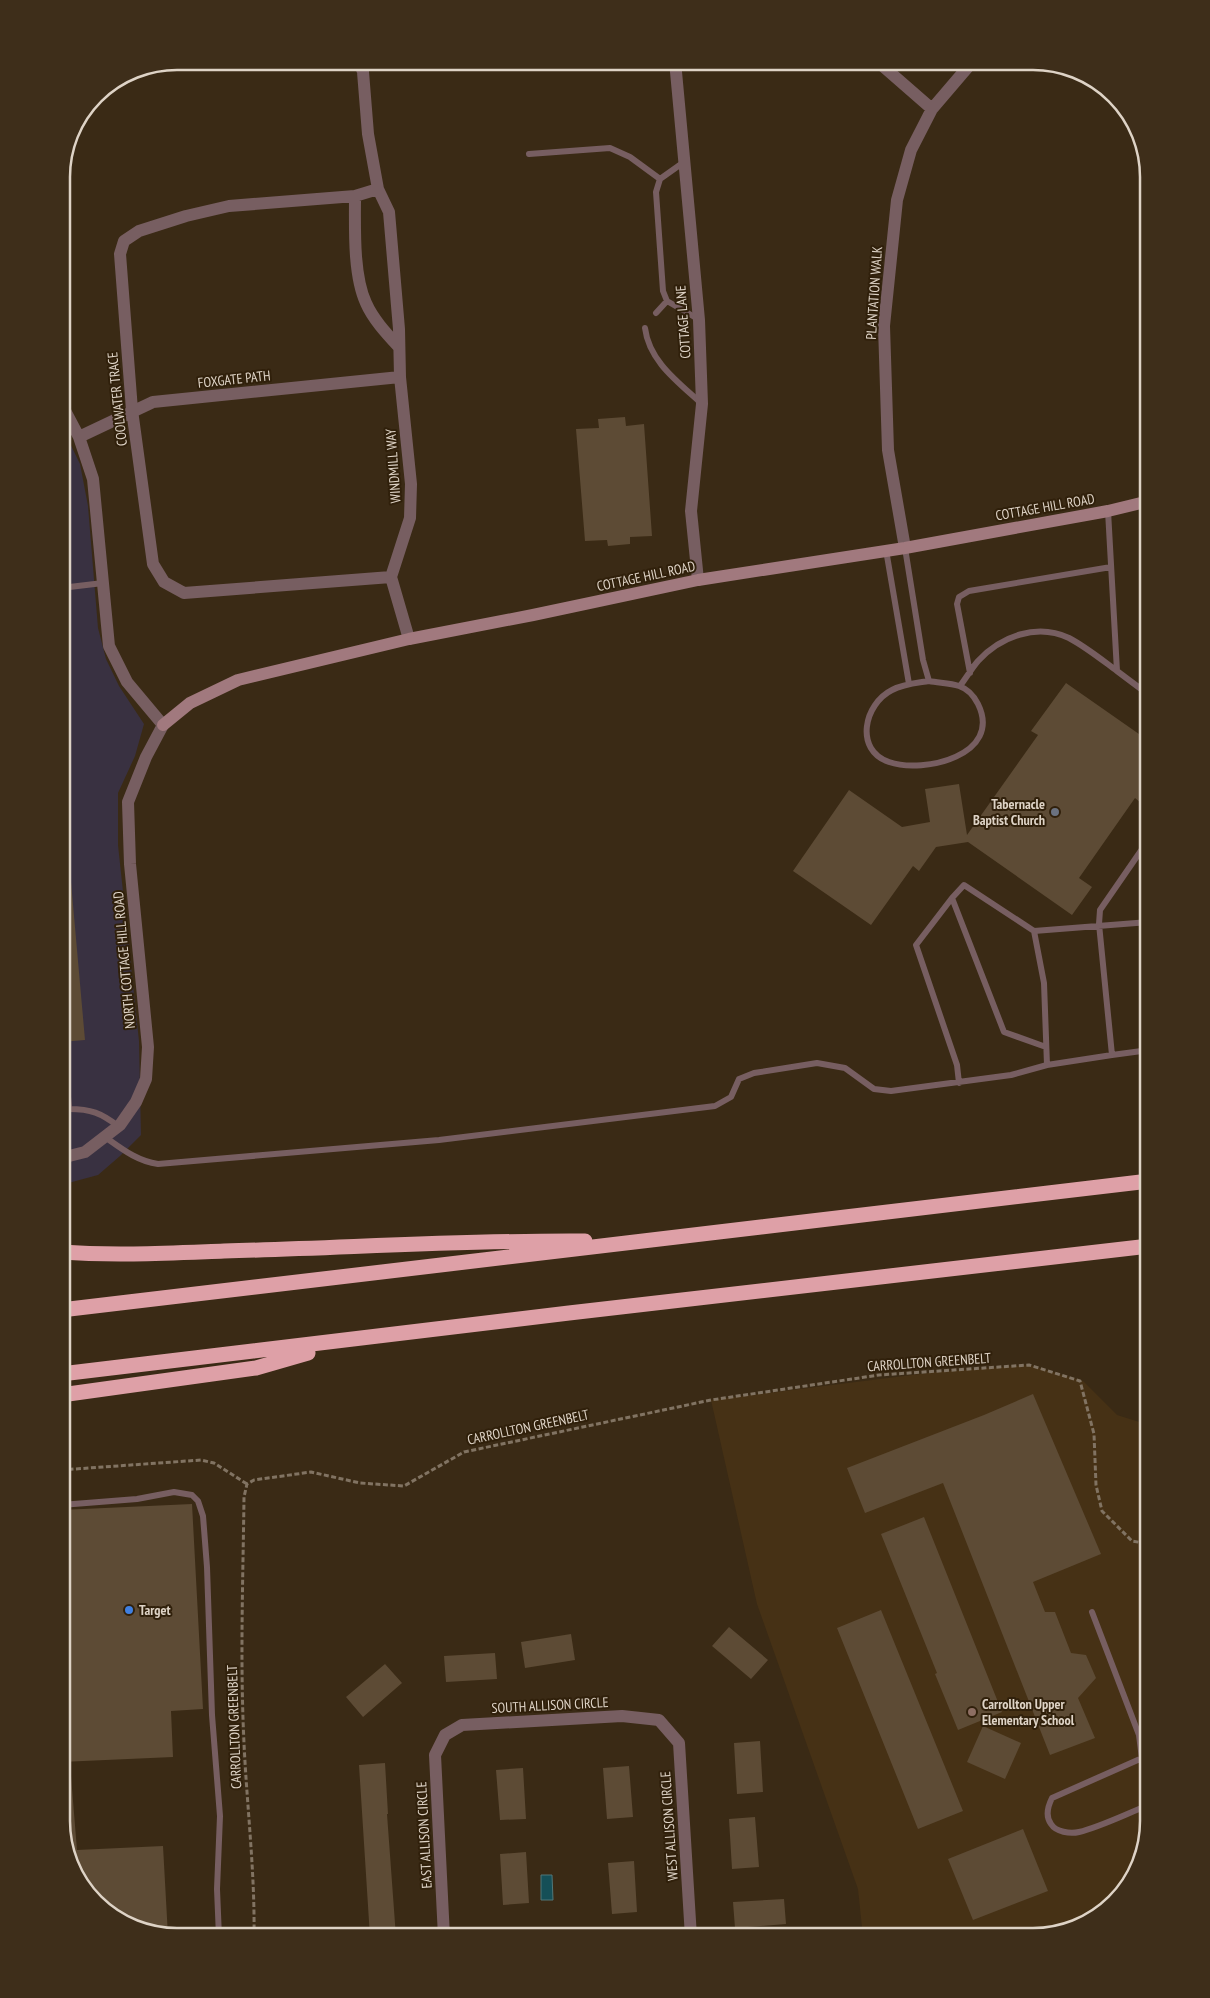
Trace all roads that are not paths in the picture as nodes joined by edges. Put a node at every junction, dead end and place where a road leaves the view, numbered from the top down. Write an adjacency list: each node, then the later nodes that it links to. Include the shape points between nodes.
1 (362, 70): 9 (street, WINDMILL WAY, via 368,134)
2 (676, 70): 7 (street, COTTAGE LANE)
3 (886, 70): 5 (street)
4 (965, 70): 5 (street, PLANTATION WALK)
5 (932, 109): 23 (street, PLANTATION WALK, via 911,150 897,200 884,326 888,450)
6 (529, 154): 8 (lane, via 610,148 630,157)
7 (684, 162): 8 (lane); 13 (street, COTTAGE LANE)
8 (660, 179): 11 (lane, via 656,192 663,291)
9 (378, 189): 10 (street, COOLWATER TRACE); 15 (street, WINDMILL WAY, via 389,212)
10 (355, 196): 15 (street, via 360,285 372,315); 18 (street, COOLWATER TRACE, via 229,206 139,231 124,241 120,254)
11 (667, 302): 12 (lane); 13 (lane)
12 (656, 313)
13 (699, 320): 17 (street, COTTAGE LANE)
14 (645, 328): 17 (lane, via 646,337 664,370)
15 (398, 346): 16 (street, WINDMILL WAY)
16 (400, 377): 18 (street, FOXGATE PATH, via 153,402); 26 (street, WINDMILL WAY, via 411,484 410,518)
17 (702, 404): 27 (street, COTTAGE LANE, via 691,511)
18 (132, 410): 20 (street, FOXGATE PATH); 26 (street, COOLWATER TRACE, via 153,564 164,582 184,593)
19 (70, 419): 20 (street)
20 (79, 436): 28 (street, via 93,479)
21 (1140, 503): 22 (street, COTTAGE HILL ROAD)
22 (1108, 511): 23 (street, COTTAGE HILL ROAD); 25 (lane)
23 (905, 548): 24 (street, COTTAGE HILL ROAD); 33 (lane)
24 (886, 550): 27 (street, COTTAGE HILL ROAD); 34 (lane)
25 (1111, 567): 31 (lane); 32 (lane, via 969,591 959,597 957,604)
26 (391, 577): 30 (street)
27 (698, 580): 30 (street, COTTAGE HILL ROAD)
28 (104, 583): 29 (lane); 37 (street, via 110,646 127,682)
29 (70, 587)
30 (409, 638): 37 (street, COTTAGE HILL ROAD, via 238,680 190,703)
31 (1117, 671): 32 (lane, via 1069,638 1036,631 1017,634 997,645 978,661); 36 (lane)
32 (970, 673): 35 (lane)
33 (929, 681): 34 (lane); 35 (lane)
34 (908, 684): 35 (lane, via 891,690 869,714 867,739 880,757 917,766 952,759 977,741 983,718 973,695)
35 (960, 686)
36 (1140, 688)
37 (163, 724): 49 (street, NORTH COTTAGE HILL ROAD, via 128,802 130,864 148,1047 146,1079 136,1102)
38 (1140, 852): 41 (lane, via 1100,910)
39 (952, 898): 42 (lane, via 964,884); 43 (lane, via 1004,1032); 47 (lane, via 916,945 957,1065)
40 (1140, 922): 41 (lane)
41 (1099, 924): 42 (lane); 45 (lane)
42 (1034, 931): 43 (lane, via 1044,983)
43 (1046, 1047): 46 (lane)
44 (1140, 1051): 45 (lane)
45 (1112, 1055): 46 (lane)
46 (1047, 1065): 47 (lane, via 1011,1076)
47 (959, 1083): 50 (lane, via 890,1091 874,1089 846,1068 817,1063 754,1073 739,1079 731,1097 716,1106 449,1139 158,1164 135,1157)
48 (70, 1109): 49 (lane, via 101,1114)
49 (118, 1126): 50 (street, NORTH COTTAGE HILL ROAD)
50 (104, 1137): 51 (street, NORTH COTTAGE HILL ROAD, via 85,1152)
51 (70, 1156)
52 (1140, 1182): 53 (highway)
53 (646, 1242): 55 (highway, via 542,1240 169,1253); 56 (highway)
54 (1140, 1247): 57 (highway)
55 (70, 1252)
56 (70, 1309)
57 (348, 1341): 58 (highway); 59 (highway, via 256,1368)
58 (70, 1373)
59 (70, 1394)
60 (70, 1504): 67 (lane, via 137,1499 174,1492 192,1495 198,1501 207,1567 212,1715 220,1816)
61 (1092, 1612): 64 (lane)
62 (659, 1720): 63 (street, SOUTH ALLISON CIRCLE, via 622,1716 462,1725); 69 (street, WEST ALLISON CIRCLE, via 679,1743)
63 (444, 1735): 68 (street, EAST ALLISON CIRCLE, via 435,1755)
64 (1140, 1743)
65 (1140, 1759): 66 (lane, via 1052,1798 1048,1819 1066,1833 1079,1832)
66 (1140, 1808)
67 (219, 1928)
68 (444, 1928)
69 (690, 1928)

